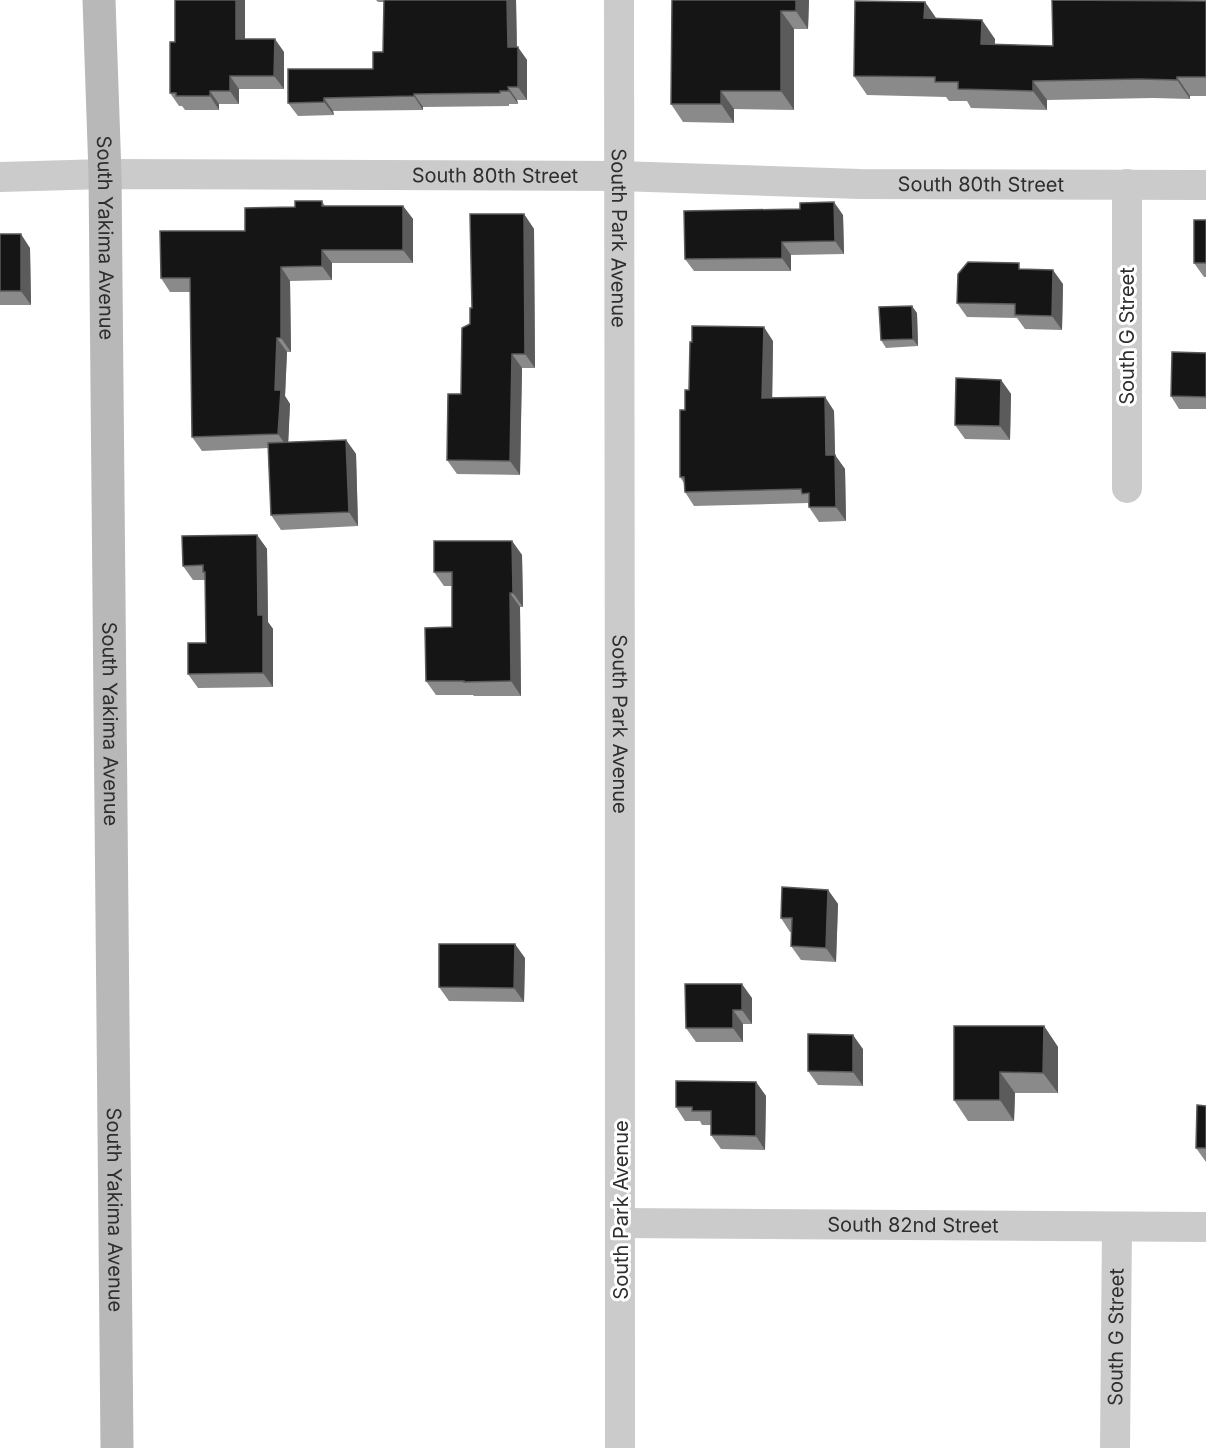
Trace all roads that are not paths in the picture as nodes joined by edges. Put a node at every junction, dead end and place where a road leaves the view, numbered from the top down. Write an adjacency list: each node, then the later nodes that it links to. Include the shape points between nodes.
1 (99, 0): 3 (main road, South Yakima Avenue)
2 (619, 0): 4 (street, South Park Avenue)
3 (105, 174): 4 (street, South 80th Street); 5 (street, South 80th Street); 12 (main road, South Yakima Avenue)
4 (618, 176): 6 (street, South 80th Street, via 860,184); 9 (street, South Park Avenue)
5 (0, 177)
6 (1127, 184): 7 (street, South 80th Street); 8 (street, South G Street)
7 (1206, 185)
8 (1127, 488)
9 (621, 1223): 10 (street, South 82nd Street); 13 (street, South Park Avenue)
10 (1117, 1227): 11 (street, South 82nd Street); 14 (street, South G Street)
11 (1206, 1227)
12 (117, 1448)
13 (620, 1448)
14 (1115, 1448)

